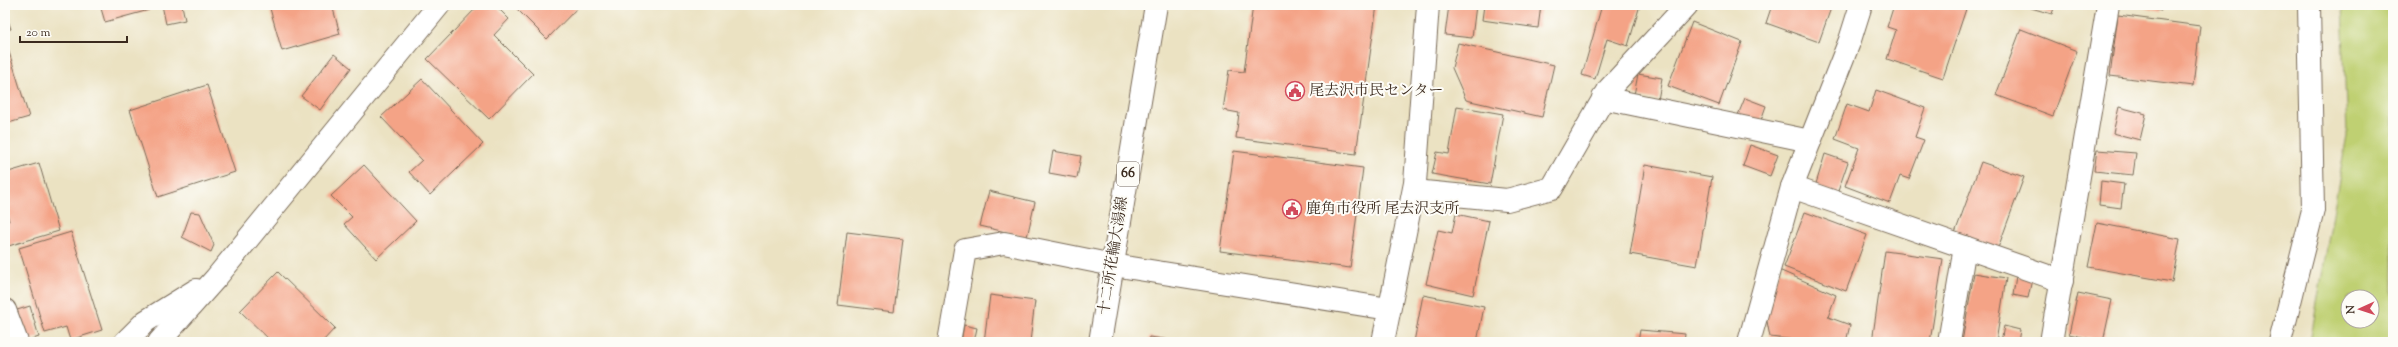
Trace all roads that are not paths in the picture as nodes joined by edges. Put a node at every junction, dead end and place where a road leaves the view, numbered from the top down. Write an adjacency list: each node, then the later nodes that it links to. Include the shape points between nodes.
1 (439, 5): 14 (street)
2 (1156, 5): 13 (street, 十二所花輪大湯線 / 66)
3 (1428, 5): 11 (street)
4 (1687, 5): 8 (street)
5 (1862, 5): 9 (street)
6 (2108, 5): 15 (street)
7 (2309, 5): 27 (street, via 2313,210)
8 (1603, 98): 9 (street); 11 (street, via 1552,188 1507,200)
9 (1810, 141): 10 (street)
10 (1792, 187): 12 (street); 24 (street)
11 (1414, 191): 16 (street)
12 (1965, 247): 15 (street); 25 (street)
13 (1113, 265): 16 (street); 21 (street, via 1004,243 965,250); 22 (street, 十二所花輪大湯線 / 66)
14 (216, 278): 19 (street, via 146,321); 20 (street)
15 (2062, 281): 26 (street)
16 (1389, 309): 23 (street)
17 (5, 310): 18 (street)
18 (17, 342)
19 (125, 342)
20 (160, 342)
21 (949, 342)
22 (1100, 342)
23 (1383, 342)
24 (1749, 342)
25 (1949, 342)
26 (2051, 342)
27 (2280, 342)

